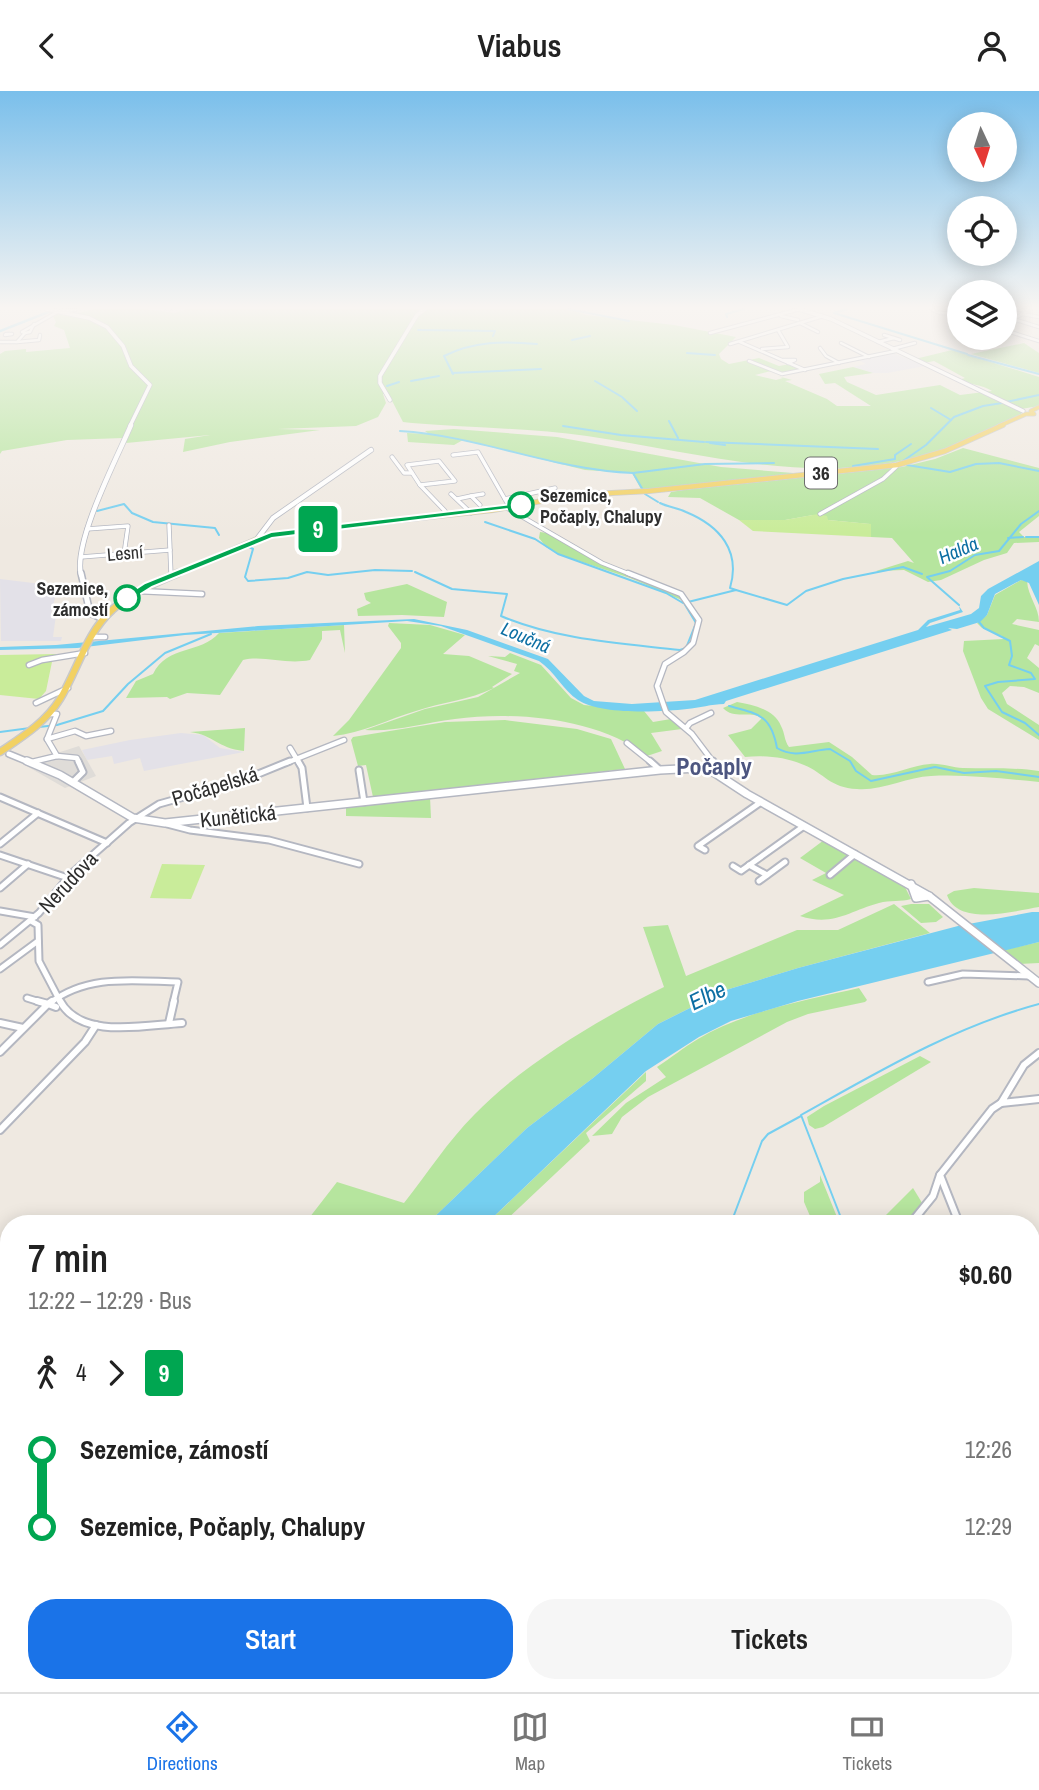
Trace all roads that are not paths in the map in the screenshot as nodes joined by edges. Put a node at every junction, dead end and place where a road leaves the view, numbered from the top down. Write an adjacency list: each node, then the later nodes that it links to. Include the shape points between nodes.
1 (149, 384): 27 (street)
2 (380, 384): 4 (street)
3 (966, 384): 6 (street)
4 (390, 400)
5 (1039, 407): 6 (main road, 36)
6 (1027, 412): 10 (main road, 36, via 936,455)
7 (371, 450): 28 (street, via 273,518)
8 (453, 455): 18 (street, via 478,452)
9 (392, 457): 11 (street, via 404,473)
10 (892, 465): 22 (main road, 36, via 649,492 574,495); 25 (street, via 896,467 883,479)
11 (412, 473): 12 (street); 12 (street, via 407,465 439,461 455,481)
12 (421, 485): 20 (street)
13 (555, 488): 18 (street)
14 (451, 494): 17 (street)
15 (483, 494): 16 (street)
16 (471, 496): 17 (street); 19 (street)
17 (457, 499): 24 (street)
18 (505, 499): 22 (street)
19 (480, 505)
20 (439, 506): 21 (street); 23 (street)
21 (431, 507)
22 (508, 508): 24 (main road, 36); 44 (street, via 602,563 681,594 699,625 690,649 661,670 657,686)
23 (445, 512)
24 (471, 513): 28 (main road, 36)
25 (820, 514)
26 (169, 525): 29 (street)
27 (87, 529): 30 (street, via 128,526); 31 (street)
28 (257, 539): 32 (main road, 36)
29 (170, 550): 30 (street, Lesní); 32 (street)
30 (124, 554): 31 (street, Lesní)
31 (81, 557): 37 (street, via 90,613)
32 (172, 575): 34 (main road, 36)
33 (176, 585): 35 (street)
34 (138, 591): 35 (street); 37 (main road, 36)
35 (172, 594): 36 (street)
36 (202, 594)
37 (103, 619): 39 (main road, 36)
38 (105, 637): 39 (street)
39 (92, 639): 40 (main road, 36)
40 (86, 651): 41 (street); 42 (main road, 36)
41 (29, 666)
42 (68, 688): 43 (street); 46 (main road, 36)
43 (36, 703)
44 (666, 712): 47 (street)
45 (711, 713): 47 (street)
46 (49, 714): 49 (street, via 57,714); 53 (main road, 36)
47 (688, 726): 57 (street)
48 (111, 731): 49 (street, via 86,736 75,731)
49 (47, 739): 54 (street)
50 (344, 740): 55 (street, Počápelská)
51 (627, 743): 60 (street)
52 (290, 748): 55 (street)
53 (4, 754): 56 (street)
54 (57, 756): 56 (street); 62 (street, via 77,758 81,764 82,775)
55 (296, 758): 68 (street, via 303,772); 70 (street, Počápelská, via 236,783 164,801)
56 (32, 762): 62 (street)
57 (715, 763): 58 (street); 61 (street)
58 (702, 768): 60 (street, Kunětická); 61 (street, Kunětická)
59 (359, 770): 65 (street)
60 (660, 770): 65 (street, Kunětická)
61 (722, 774): 66 (street, Kunětická)
62 (74, 782): 70 (street)
63 (0, 797): 64 (street)
64 (8, 799): 67 (street); 69 (street)
65 (364, 802): 68 (street, Kunětická)
66 (761, 802): 72 (street, Kunětická); 75 (street, via 698,846)
67 (0, 805)
68 (307, 809): 71 (street, Kunětická)
69 (38, 813): 73 (street); 74 (street)
70 (137, 819): 71 (street, Kunětická); 73 (street, Nerudova)
71 (165, 823): 79 (street, via 276,841)
72 (804, 826): 76 (street, Kunětická); 81 (street)
73 (107, 843): 85 (street, Nerudova)
74 (0, 844)
75 (705, 850)
76 (855, 854): 83 (street); 93 (street, Kunětická, via 911,884 916,898 929,896)
77 (0, 855): 80 (street)
78 (785, 862): 84 (street)
79 (359, 864)
80 (28, 865): 85 (street); 87 (street)
81 (749, 865): 82 (street, via 741,871); 84 (street)
82 (733, 866)
83 (830, 874)
84 (767, 875): 86 (street)
85 (68, 878): 89 (street, Nerudova)
86 (759, 881)
87 (0, 888)
88 (0, 911): 89 (street)
89 (33, 919): 90 (street, via 38,925); 91 (street, Nerudova)
90 (38, 941): 92 (street); 96 (street, via 39,961)
91 (0, 945)
92 (0, 969)
93 (1029, 976): 94 (street, via 963,974); 95 (street)
94 (928, 982)
95 (1039, 983)
96 (57, 995): 98 (street); 101 (street, via 94,982 178,982); 103 (street, via 66,1012)
97 (27, 997): 98 (street)
98 (48, 1005): 99 (street); 104 (street)
99 (56, 1007)
100 (0, 1023): 104 (street)
101 (169, 1023): 102 (street); 103 (street)
102 (182, 1023)
103 (96, 1025): 109 (street)
104 (23, 1028): 105 (street)
105 (0, 1052)
106 (1039, 1053): 108 (street, via 1024,1065)
107 (1039, 1099): 108 (street)
108 (1001, 1103): 110 (street)
109 (0, 1130)
110 (940, 1175): 111 (street, via 933,1196); 112 (street)
111 (918, 1215)
112 (956, 1215)

